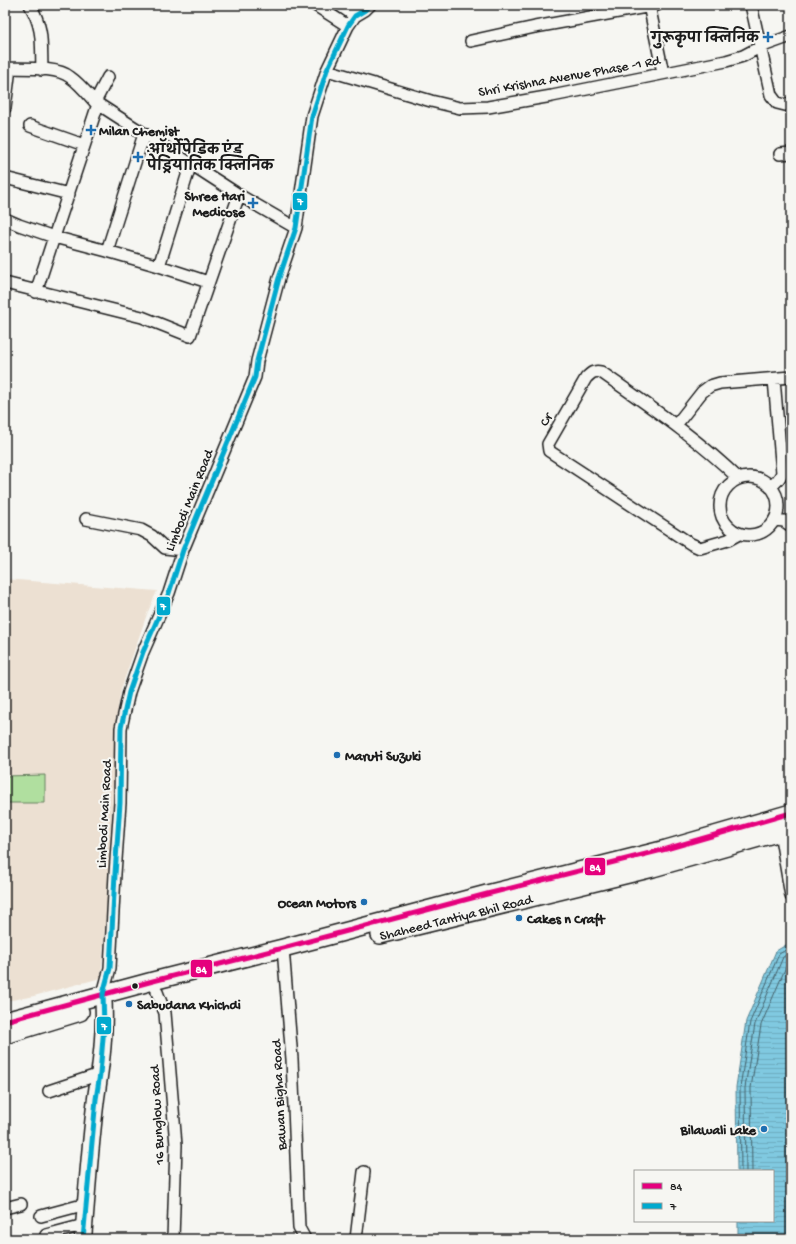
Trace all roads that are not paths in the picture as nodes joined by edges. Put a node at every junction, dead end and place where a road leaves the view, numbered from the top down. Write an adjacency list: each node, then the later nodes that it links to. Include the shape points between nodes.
1 (30, 5): 13 (street, via 41,30)
2 (314, 5): 8 (street)
3 (340, 5): 7 (street)
4 (370, 5): 7 (street, Limbodi Main Road)
5 (751, 5): 11 (street)
6 (652, 6): 10 (street); 15 (street)
7 (355, 16): 8 (street, Limbodi Main Road)
8 (348, 26): 14 (street, Limbodi Main Road)
9 (791, 36): 11 (street, Shri Krishna Avenue Phase -1 Rd)
10 (471, 41)
11 (760, 47): 15 (street, Shri Krishna Avenue Phase -1 Rd, via 726,61); 18 (street, via 770,95 777,103)
12 (8, 68): 13 (street); 19 (street)
13 (42, 70): 17 (street, via 63,72)
14 (327, 70): 15 (street, Shri Krishna Avenue Phase -1 Rd, via 460,108 488,107 552,96); 28 (street, Limbodi Main Road, via 312,116)
15 (663, 73)
16 (108, 76): 17 (street)
17 (96, 103): 21 (street); 22 (street)
18 (791, 103)
19 (5, 108)
20 (30, 126): 22 (street)
21 (144, 134): 23 (street); 30 (street)
22 (84, 145): 25 (street)
23 (191, 163): 26 (street); 31 (street)
24 (5, 178): 25 (street)
25 (69, 194): 29 (street)
26 (240, 195): 28 (street); 32 (street)
27 (5, 219): 29 (street)
28 (296, 228): 45 (street, Limbodi Main Road, via 280,278 255,377)
29 (54, 236): 30 (street); 34 (street)
30 (107, 251): 31 (street)
31 (159, 266): 32 (street)
32 (208, 282): 34 (street, via 190,336 142,317)
33 (5, 284): 34 (street)
34 (36, 292)
35 (791, 377): 36 (street)
36 (774, 379): 37 (street, via 710,386 702,392); 38 (street)
37 (676, 425): 39 (street, Cr); 44 (street, Cr, via 602,372 596,371 586,378 548,448 700,548)
38 (786, 472): 40 (street)
39 (739, 479): 40 (street, via 758,479); 44 (street, via 728,486 721,496 720,510 724,522)
40 (770, 487): 42 (street, via 778,506)
41 (86, 519): 45 (street, via 141,530 165,548)
42 (774, 520): 43 (street, via 784,521); 44 (street, via 771,526 759,534)
43 (791, 526)
44 (739, 534)
45 (183, 550): 51 (street, Limbodi Main Road, via 169,592 140,658 121,728 120,803 110,968)
46 (791, 813): 49 (main road, Shaheed Tantiya Bhil Road, via 666,849 487,894)
47 (786, 831): 48 (street); 49 (main road, Shaheed Tantiya Bhil Road, via 653,868)
48 (791, 896)
49 (284, 954): 50 (main road, Shaheed Tantiya Bhil Road); 51 (main road, Shaheed Tantiya Bhil Road); 64 (street, Bawan Bigha Road, via 292,1059 299,1228)
50 (157, 992): 51 (main road, Shaheed Tantiya Bhil Road); 63 (street, 16 Bunglow Road, via 165,1013 176,1145)
51 (104, 1000): 52 (main road, Shaheed Tantiya Bhil Road); 53 (main road, Shaheed Tantiya Bhil Road); 54 (street)
52 (5, 1021)
53 (5, 1035)
54 (100, 1074): 55 (street); 58 (street)
55 (49, 1090)
56 (364, 1172): 65 (street)
57 (21, 1204): 59 (street)
58 (86, 1204): 60 (street); 61 (street)
59 (5, 1208)
60 (40, 1216)
61 (83, 1232): 62 (street)
62 (46, 1235)
63 (173, 1239)
64 (304, 1239)
65 (356, 1239)

